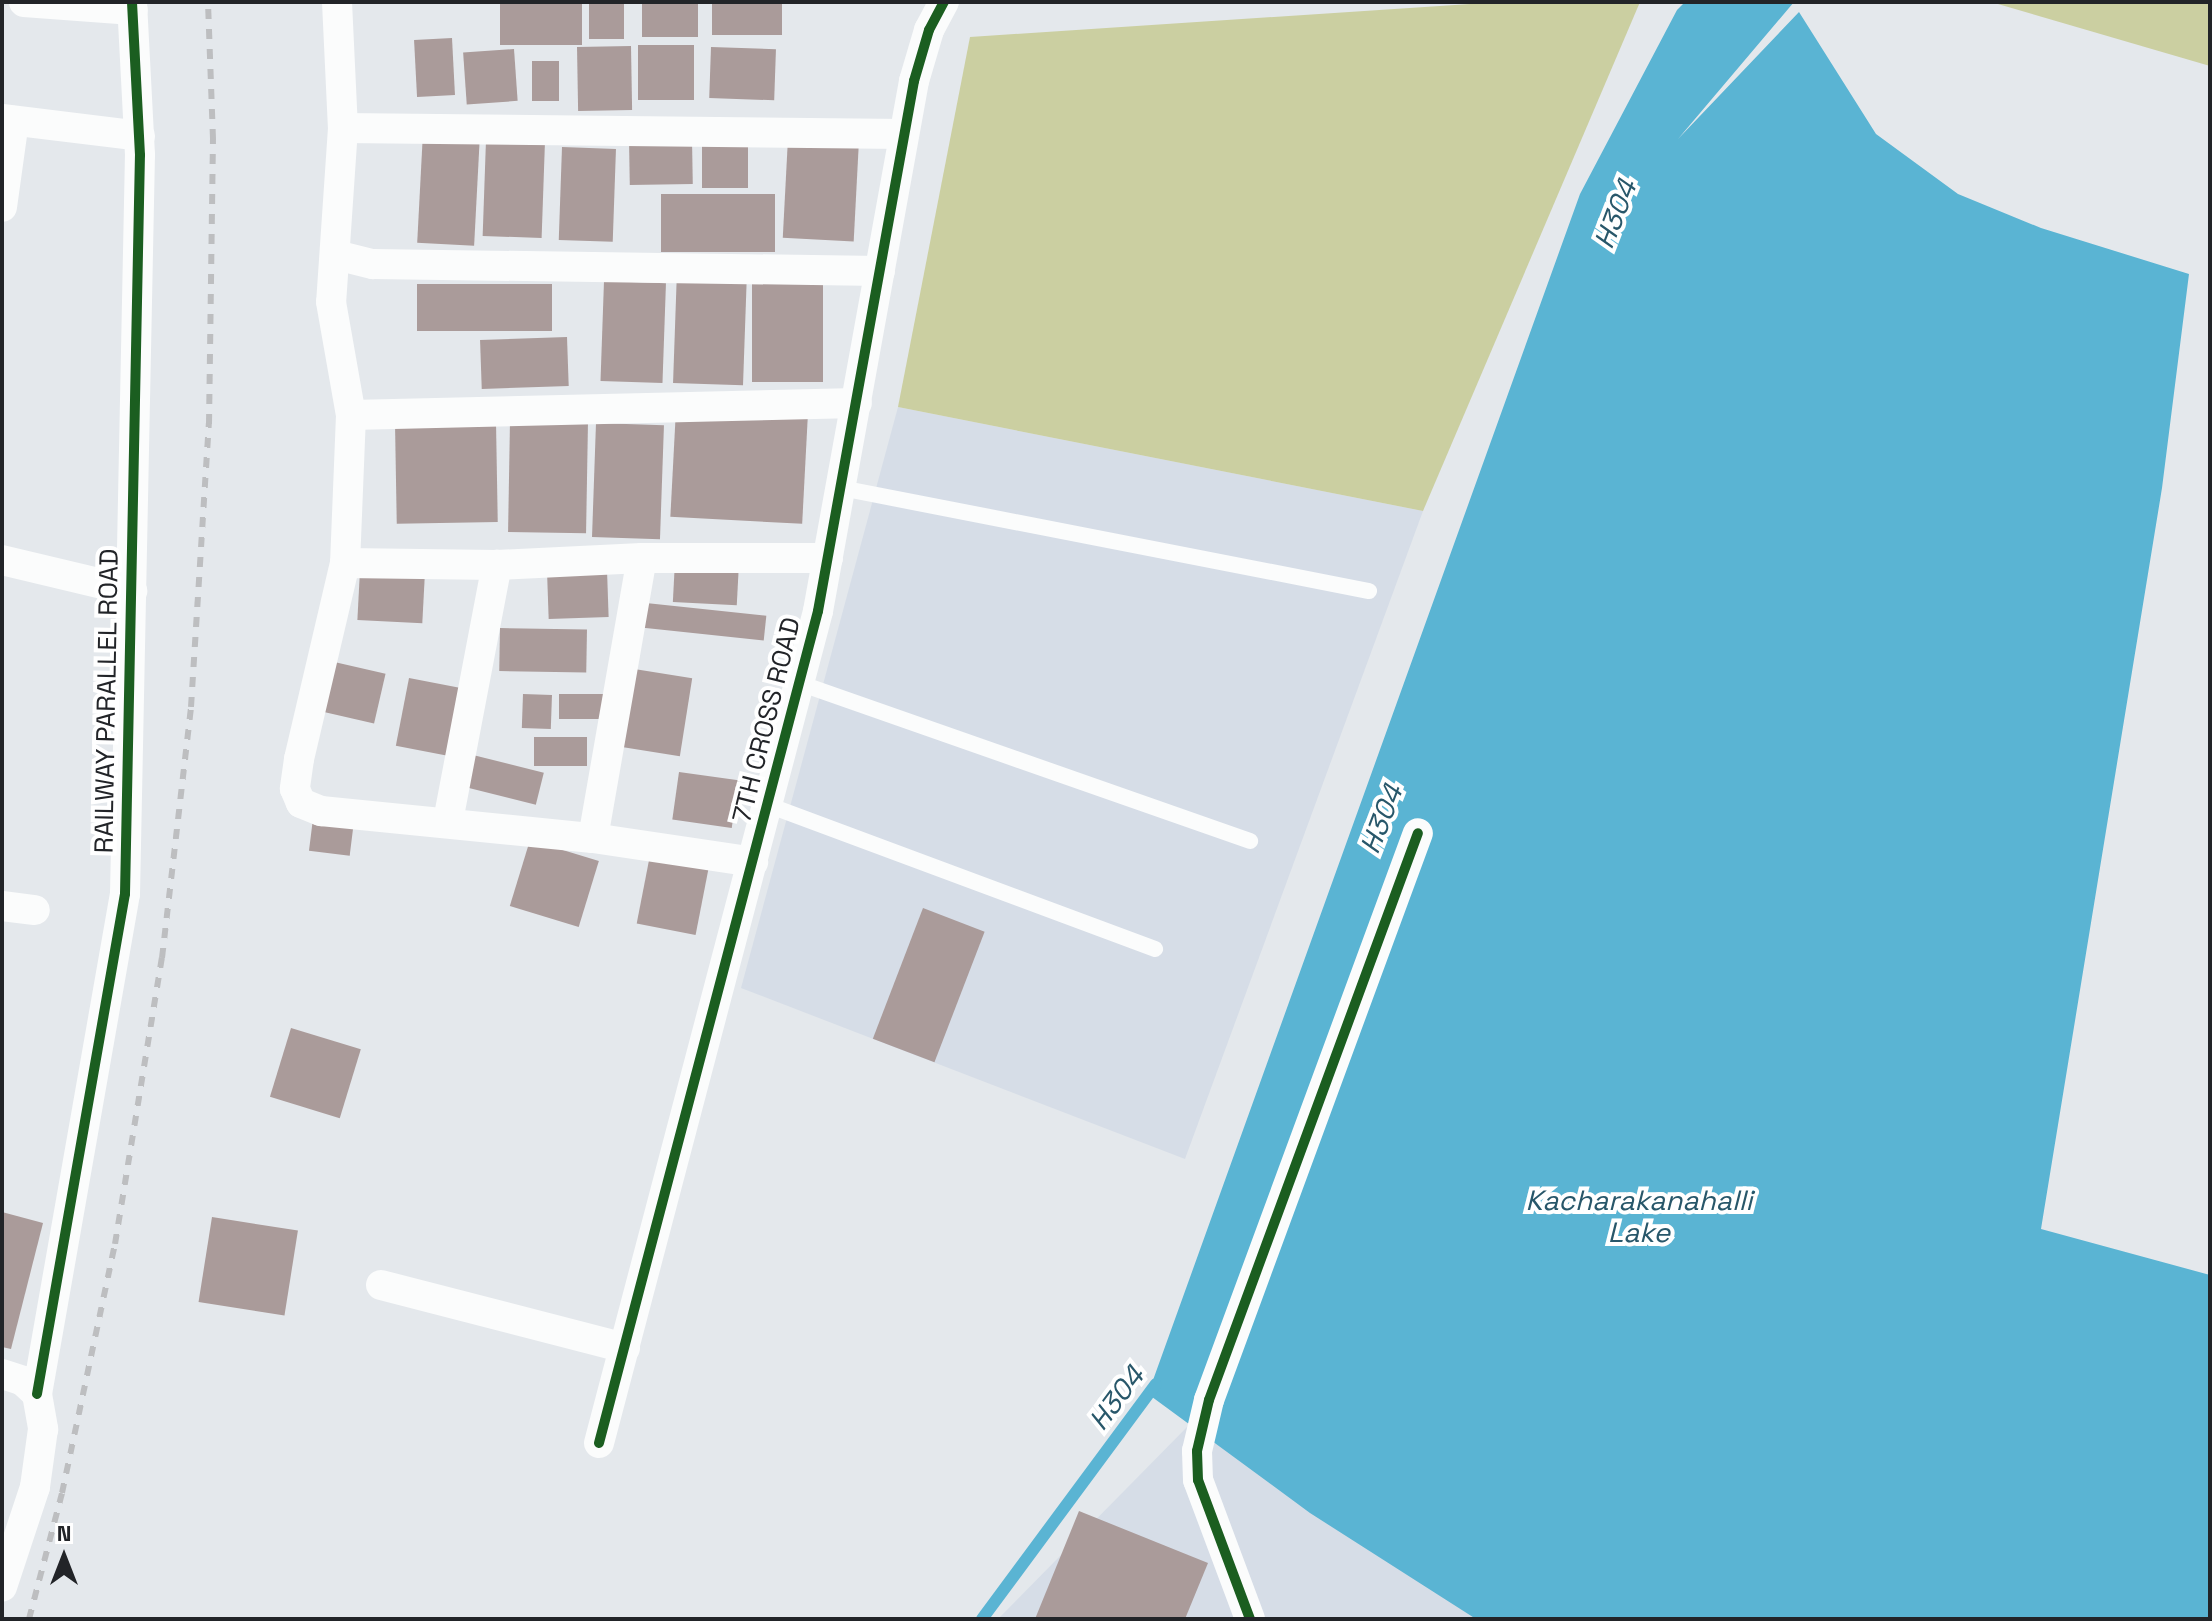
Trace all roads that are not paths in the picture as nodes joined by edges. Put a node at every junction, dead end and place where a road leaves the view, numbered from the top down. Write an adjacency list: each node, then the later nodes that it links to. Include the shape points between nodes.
1 (24, 2): 4 (street)
2 (337, 2): 6 (street)
3 (944, 2): 7 (street, 7TH CROSS ROAD, via 929,30)
4 (133, 6): 8 (street, RAILWAY PARALLEL ROAD)
5 (8, 120): 8 (street); 9 (street)
6 (343, 128): 7 (street); 10 (street)
7 (904, 134): 11 (street, 7TH CROSS ROAD)
8 (140, 136): 20 (street, RAILWAY PARALLEL ROAD)
9 (2, 207)
10 (336, 255): 11 (street, via 373,264); 13 (street, via 331,302)
11 (880, 271): 12 (street, 7TH CROSS ROAD)
12 (857, 403): 13 (street); 14 (street, 7TH CROSS ROAD)
13 (351, 415): 18 (street)
14 (841, 488): 16 (street, 7TH CROSS ROAD); 21 (lane)
15 (642, 558): 16 (street); 19 (street); 26 (street)
16 (828, 558): 22 (street, 7TH CROSS ROAD)
17 (2, 560): 20 (street)
18 (345, 563): 19 (street); 24 (street, via 295,789 301,803 321,811)
19 (497, 565): 24 (street)
20 (132, 591): 35 (street, RAILWAY PARALLEL ROAD, via 125,894)
21 (1369, 591)
22 (799, 683): 23 (street, 7TH CROSS ROAD); 27 (lane)
23 (768, 805): 28 (street, 7TH CROSS ROAD); 31 (lane)
24 (448, 821): 26 (street)
25 (1418, 833): 38 (street, via 1209,1400 1197,1451 1198,1480)
26 (593, 838): 28 (street)
27 (1250, 841)
28 (753, 862): 33 (street, 7TH CROSS ROAD)
29 (2, 906): 30 (street)
30 (35, 910)
31 (1155, 949)
32 (381, 1285): 33 (street)
33 (625, 1348): 36 (street, 7TH CROSS ROAD)
34 (2, 1374): 35 (street, via 23,1381)
35 (37, 1394): 37 (street, RAILWAY PARALLEL ROAD, via 43,1429 35,1487)
36 (599, 1443)
37 (2, 1587)
38 (1250, 1619)

